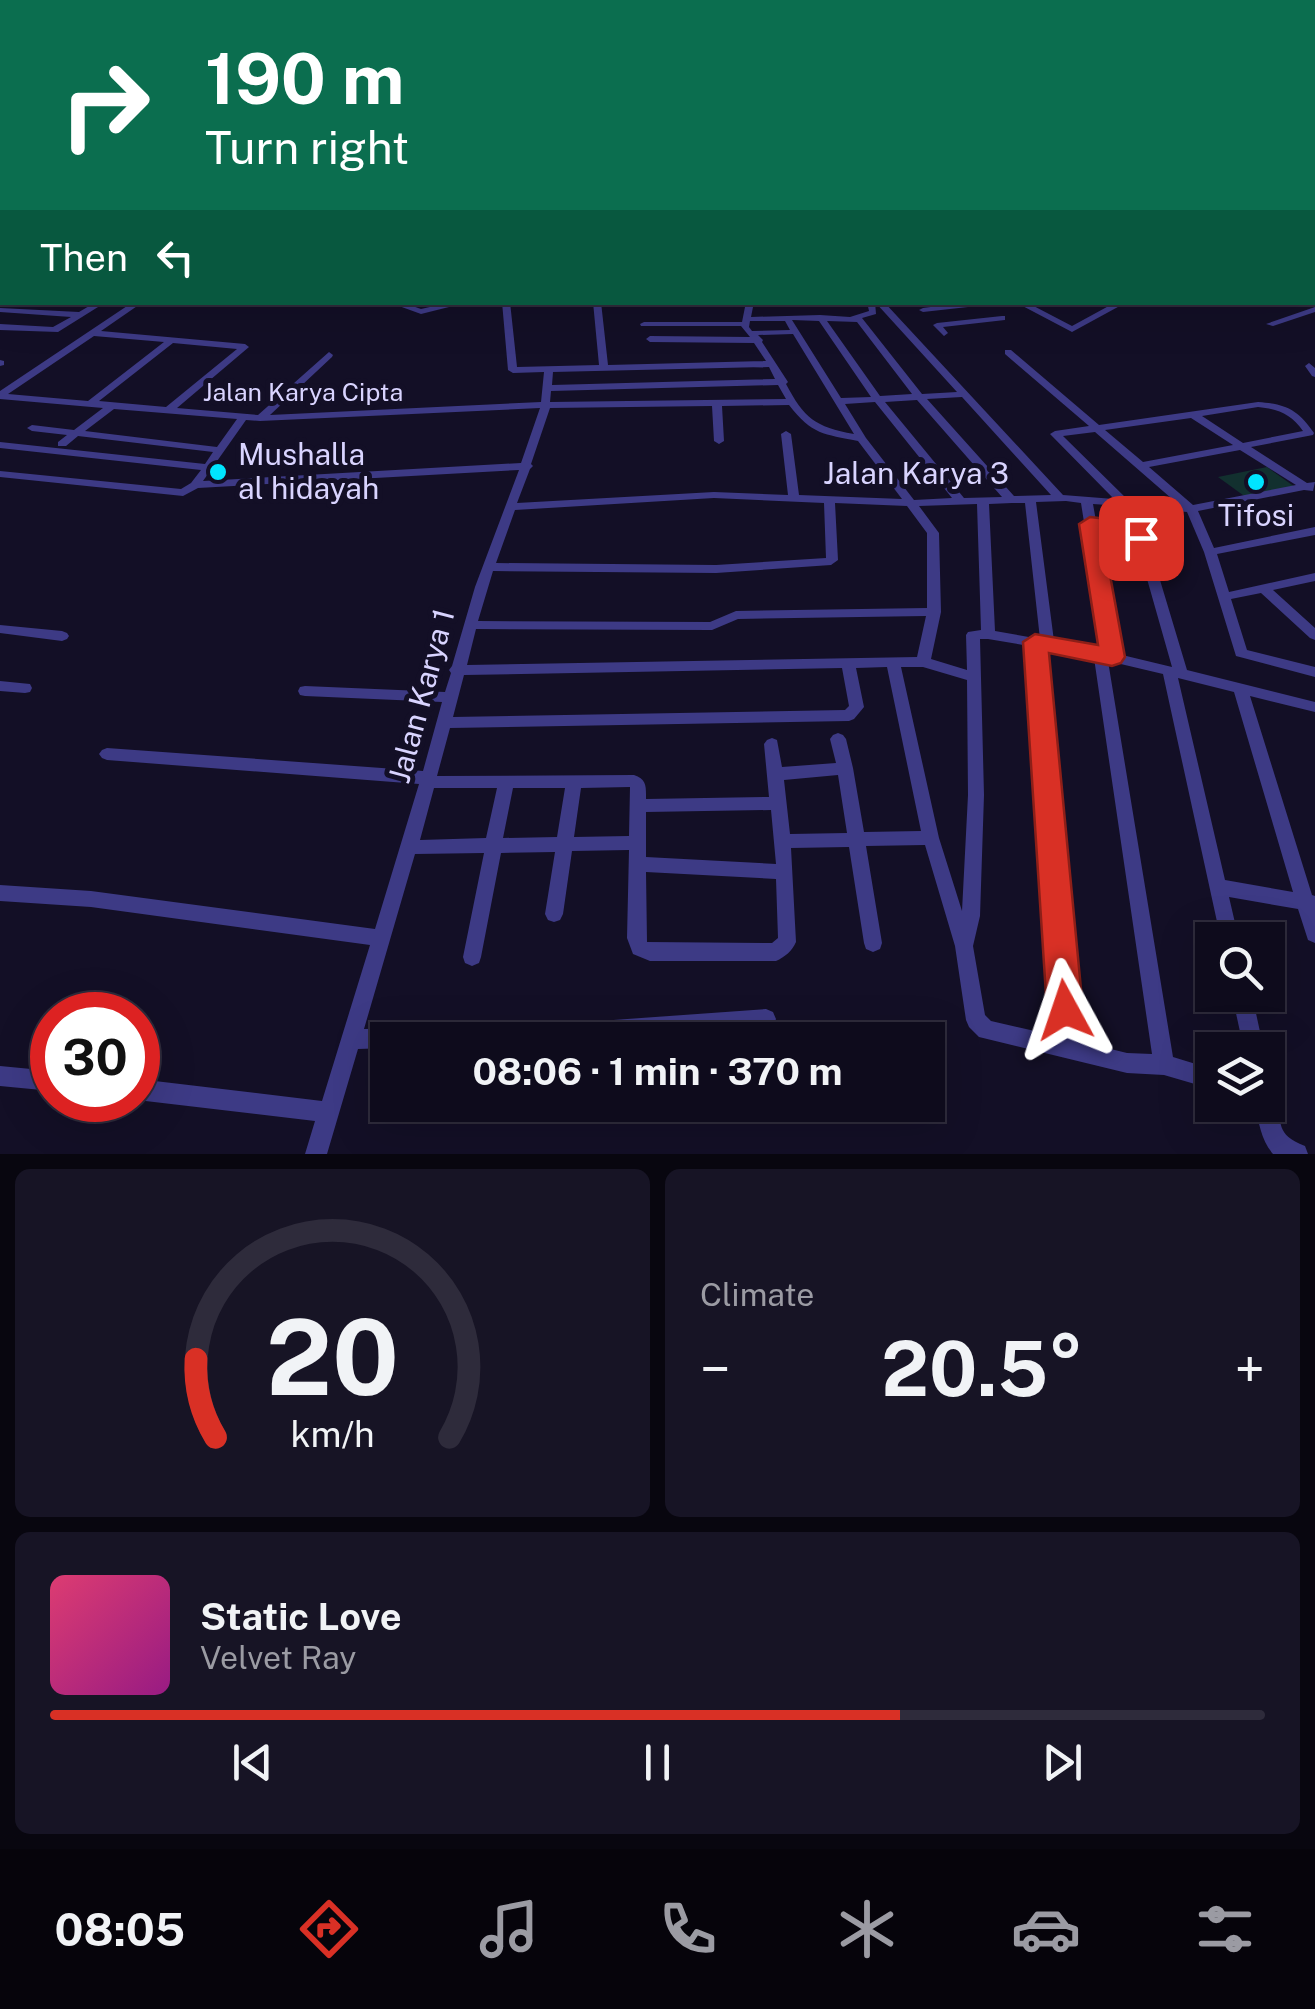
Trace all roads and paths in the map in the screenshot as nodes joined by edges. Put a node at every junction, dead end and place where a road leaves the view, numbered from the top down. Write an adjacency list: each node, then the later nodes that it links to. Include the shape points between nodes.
1 (97, 305): 16 (street)
2 (135, 305): 26 (street)
3 (400, 305): 4 (street, via 420,312)
4 (450, 305)
5 (506, 305): 34 (street, via 513,370)
6 (597, 305): 33 (street)
7 (750, 305): 25 (street)
8 (872, 305): 18 (street, via 873,312)
9 (882, 305): 36 (street)
10 (979, 305): 19 (street)
11 (1025, 305): 12 (street, via 1072,329)
12 (1117, 305)
13 (920, 306): 19 (street, via 940,329)
14 (0, 309): 16 (street)
15 (1315, 309): 23 (street)
16 (81, 315): 24 (street, via 56,330)
17 (820, 317): 18 (street); 20 (street); 39 (street)
18 (854, 318): 40 (street)
19 (1002, 318): 21 (street)
20 (786, 319): 25 (street); 27 (street)
21 (1012, 323)
22 (644, 324): 25 (street)
23 (1270, 324)
24 (0, 326)
25 (751, 329): 27 (street); 29 (street); 32 (street)
26 (94, 332): 28 (street); 37 (street)
27 (792, 332): 41 (street)
28 (173, 338): 43 (street); 46 (street, via 245,347)
29 (650, 339)
30 (1008, 352): 51 (street)
31 (329, 355): 49 (street)
32 (772, 364): 33 (street); 35 (street)
33 (604, 366): 34 (street)
34 (549, 368): 38 (street, Jalan Karya 1)
35 (783, 382): 38 (street); 42 (street)
36 (960, 395): 40 (street); 67 (street)
37 (0, 396): 43 (street, Jalan Karya Cipta)
38 (548, 397): 44 (street); 49 (street, Jalan Karya Cipta); 60 (street, Jalan Karya 1)
39 (876, 398): 40 (street); 41 (street); 72 (street)
40 (920, 398): 70 (street)
41 (838, 401): 54 (street)
42 (793, 402): 44 (street); 54 (street, via 816,428)
43 (91, 403): 45 (street, Jalan Karya Cipta)
44 (717, 403): 55 (street)
45 (112, 405): 46 (street, Jalan Karya Cipta); 52 (street)
46 (170, 410): 48 (street, Jalan Karya Cipta)
47 (1193, 415): 51 (street); 58 (street); 58 (street, via 1279,404 1309,432)
48 (243, 418): 49 (street, Jalan Karya Cipta); 59 (street)
49 (260, 418)
50 (32, 428): 52 (street)
51 (1096, 428): 61 (street); 75 (street, via 1055,436)
52 (78, 432): 56 (street); 59 (street)
53 (786, 434): 66 (street)
54 (862, 439): 74 (street)
55 (719, 440)
56 (62, 444)
57 (0, 445): 62 (street)
58 (1242, 447): 61 (street); 65 (street)
59 (220, 450): 62 (street)
60 (528, 466): 64 (street); 76 (street, Jalan Karya 1)
61 (1140, 466): 77 (street)
62 (207, 467): 64 (street)
63 (0, 474): 64 (street, via 178,493)
64 (195, 485)
65 (1312, 488): 77 (street, Jalan Karya 3)
66 (794, 497): 69 (street, Jalan Karya 3); 76 (street, Jalan Karya 3, via 670,496)
67 (1060, 498): 68 (street, Jalan Karya 3); 73 (street, Jalan Karya 3)
68 (1030, 499): 70 (street, Jalan Karya 3); 91 (street)
69 (829, 500): 74 (street, Jalan Karya 3); 81 (street, via 833,534 827,562 716,569)
70 (1012, 500): 71 (street, Jalan Karya 3)
71 (983, 501): 72 (street, Jalan Karya 3); 88 (street)
72 (961, 502): 74 (street, Jalan Karya 3)
73 (1087, 502): 75 (street, Jalan Karya 3); 78 (street)
74 (913, 504): 85 (street, via 933,533)
75 (1128, 506): 77 (street, Jalan Karya 3)
76 (514, 507): 81 (street, Jalan Karya 1)
77 (1191, 509): 80 (street)
78 (1090, 524): 92 (street); 98 (street, via 1139,530)
79 (1315, 532): 80 (street)
80 (1210, 552): 84 (street)
81 (490, 566): 86 (street, Jalan Karya 1)
82 (1313, 579): 83 (street)
83 (1264, 589): 84 (street); 89 (street)
84 (1223, 597): 97 (street, via 1243,655)
85 (934, 612): 86 (street, via 736,615 712,626); 94 (street)
86 (470, 625): 96 (street, Jalan Karya 1)
87 (0, 629): 90 (street)
88 (988, 634): 91 (street); 99 (street, via 972,635)
89 (1315, 635)
90 (62, 636)
91 (1041, 643): 92 (street); 138 (street)
92 (1106, 656): 98 (street); 139 (street)
93 (848, 662): 95 (street); 96 (street); 106 (street, via 857,706 849,715)
94 (923, 662): 95 (street); 99 (street)
95 (893, 663): 117 (street)
96 (456, 670): 104 (street, Jalan Karya 1)
97 (1315, 672)
98 (1175, 673): 102 (street); 126 (street)
99 (974, 677): 134 (street, via 974,846)
100 (0, 686): 101 (street)
101 (25, 688)
102 (1240, 688): 105 (street); 128 (street)
103 (305, 691): 104 (street)
104 (450, 697): 106 (street, Jalan Karya 1)
105 (1314, 710)
106 (444, 723): 112 (street, Jalan Karya 1)
107 (838, 740): 110 (street)
108 (772, 744): 111 (street)
109 (106, 754): 112 (street)
110 (845, 768): 111 (street); 119 (street)
111 (775, 774): 115 (street)
112 (428, 780): 113 (street); 123 (street, Jalan Karya 1)
113 (506, 781): 114 (street); 122 (street)
114 (574, 781): 116 (street, via 634,781); 121 (street)
115 (778, 803): 116 (street); 118 (street)
116 (637, 806): 120 (street)
117 (931, 838): 119 (street); 134 (street)
118 (782, 840): 119 (street); 125 (street)
119 (854, 840): 133 (street)
120 (636, 842): 121 (street); 124 (street)
121 (564, 844): 122 (street); 129 (street)
122 (494, 845): 123 (street); 135 (street)
123 (409, 846): 132 (street, Jalan Karya 1)
124 (636, 864): 125 (street); 125 (street, via 636,938 650,952 776,952 787,942)
125 (786, 872)
126 (1218, 887): 128 (street); 130 (street)
127 (0, 893): 132 (street)
128 (1310, 903): 131 (street)
129 (554, 914)
130 (1226, 922)
131 (1315, 934)
132 (381, 938): 137 (street, Jalan Karya 1)
133 (873, 942)
134 (964, 946): 138 (street, via 979,1026)
135 (472, 957)
136 (766, 1019): 137 (street)
137 (351, 1040): 144 (street, Jalan Karya 1)
138 (1068, 1047): 139 (street, via 1127,1063)
139 (1164, 1064): 140 (street)
140 (1195, 1074)
141 (0, 1076): 142 (street)
142 (30, 1079)
143 (160, 1093): 144 (street)
144 (326, 1112): 146 (street, Jalan Karya 1)
145 (1270, 1122): 147 (street, via 1276,1144)
146 (316, 1154)
147 (1297, 1154)

